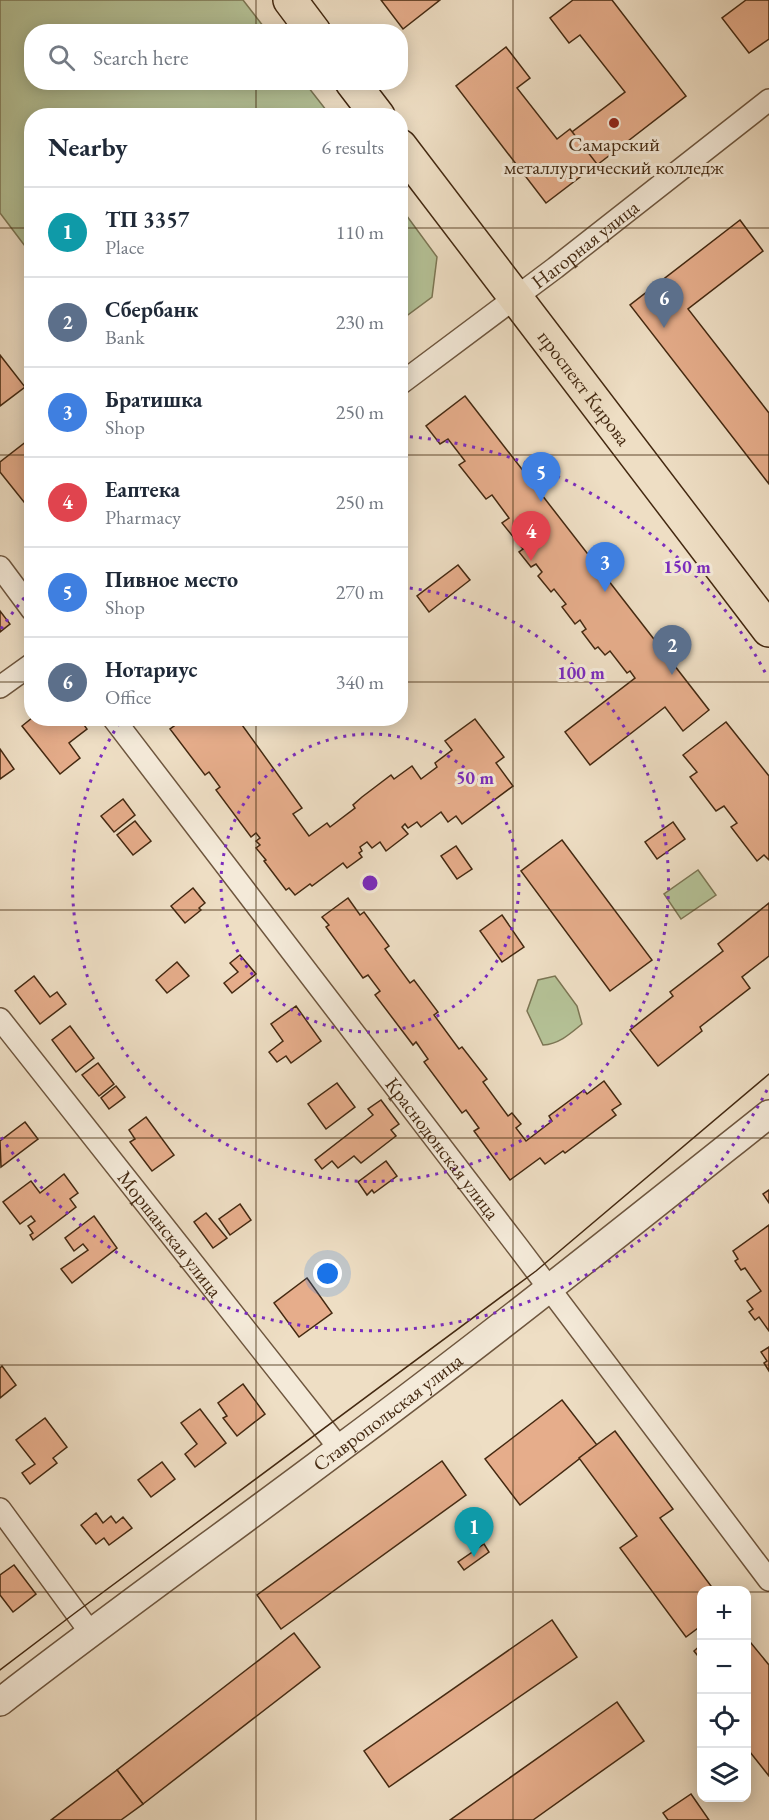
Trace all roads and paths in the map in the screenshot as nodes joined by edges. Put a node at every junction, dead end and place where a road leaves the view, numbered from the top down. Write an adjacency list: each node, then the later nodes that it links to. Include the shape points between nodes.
1 (290, 0): 2 (main road)
2 (308, 24)
3 (358, 90): 5 (main road)
4 (769, 100): 7 (street, Нагорная улица)
5 (372, 108)
6 (408, 157): 7 (main road, проспект Кирова)
7 (515, 297): 8 (street, Нагорная улица); 11 (main road, проспект Кирова)
8 (408, 378)
9 (0, 567): 10 (street)
10 (24, 599)
11 (769, 630)
12 (24, 670): 13 (street)
13 (0, 687)
14 (119, 726): 17 (street, Краснодонская улица)
15 (0, 1019): 18 (street, Моршанская улица)
16 (769, 1114): 17 (street, Ставропольская улица)
17 (549, 1289): 18 (street, Ставропольская улица); 20 (street, Краснодонская улица)
18 (340, 1449): 21 (street, Ставропольская улица)
19 (0, 1509): 21 (street)
20 (769, 1580)
21 (90, 1632): 22 (street, Ставропольская улица)
22 (0, 1702)

